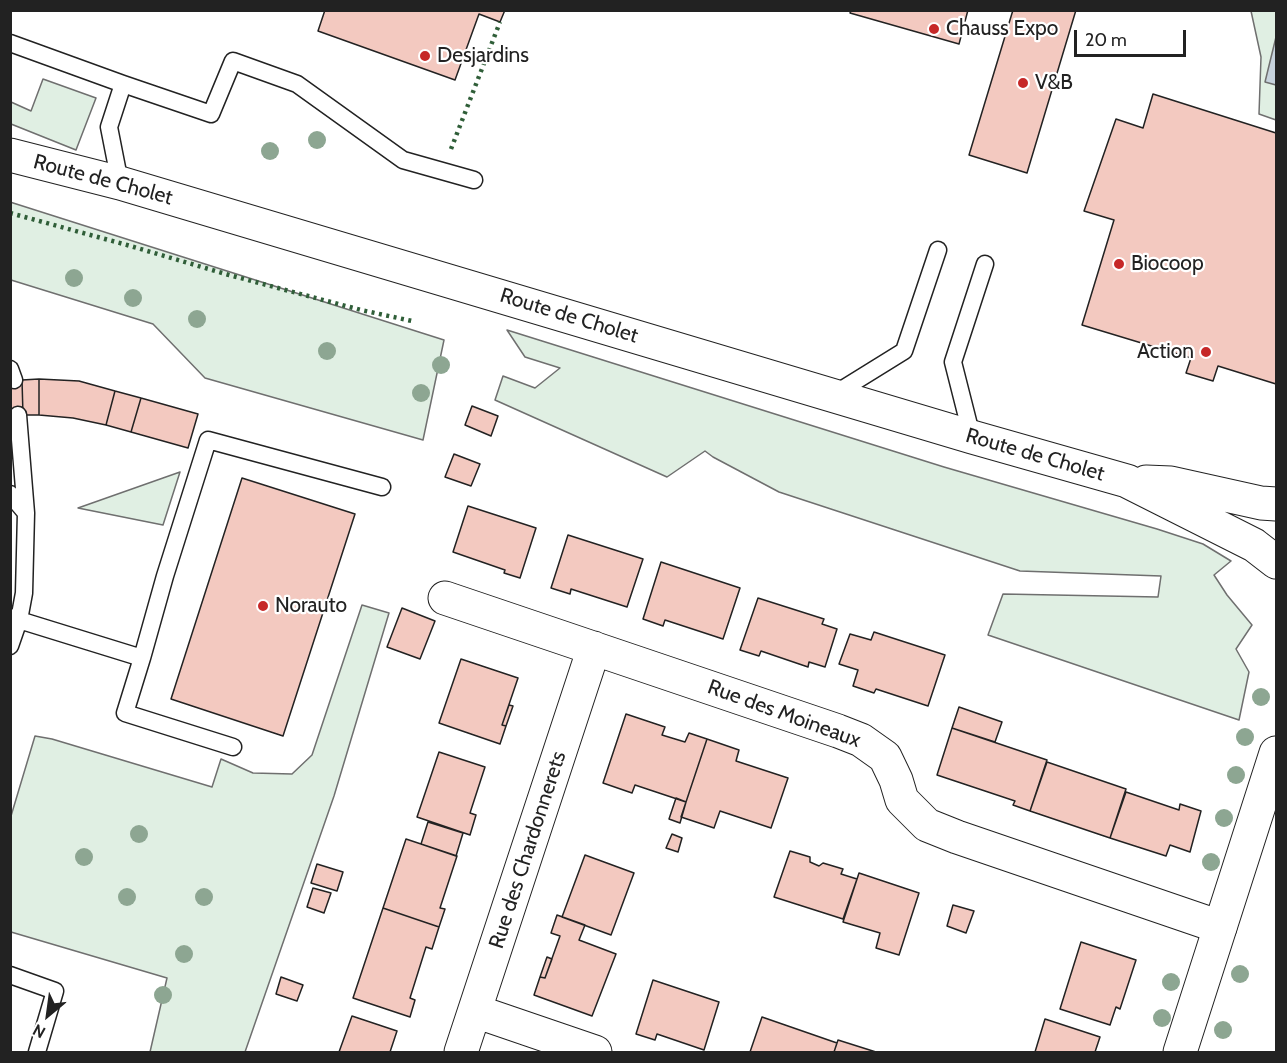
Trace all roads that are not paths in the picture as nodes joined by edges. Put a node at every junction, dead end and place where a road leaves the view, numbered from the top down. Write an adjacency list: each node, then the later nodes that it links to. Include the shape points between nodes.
1 (10, 43): 2 (lane)
2 (123, 84): 4 (lane, via 211,114 234,61 297,84 403,160); 5 (lane, via 109,128)
3 (10, 155): 5 (main road, Route de Cholet)
4 (474, 180)
5 (120, 183): 8 (main road, Route de Cholet)
6 (938, 250): 8 (lane, via 904,351)
7 (985, 264): 10 (lane, via 953,362)
8 (833, 395): 10 (main road, Route de Cholet)
9 (18, 415): 15 (lane)
10 (972, 437): 11 (main road, Route de Cholet)
11 (1127, 481): 14 (main road, Route de Cholet, via 1171,483); 16 (main road, Route de Cholet, via 1254,544)
12 (382, 488): 21 (lane, via 208,440)
13 (10, 494): 15 (lane)
14 (1276, 504)
15 (18, 510): 18 (lane, via 24,593)
16 (1276, 562)
17 (445, 598): 20 (main road, Rue des Moineaux)
18 (15, 619): 19 (lane); 21 (lane)
19 (10, 646)
20 (594, 648): 24 (main road, Rue des Moineaux, via 861,740 885,758 902,800 927,825); 26 (main road, Rue des Chardonnerets)
21 (142, 658): 22 (lane, via 125,713)
22 (233, 747)
23 (1276, 753): 24 (main road)
24 (1220, 927): 30 (main road)
25 (10, 975): 27 (lane, via 55,991)
26 (475, 1011): 28 (main road, Rue des Chardonnerets); 29 (main road)
27 (37, 1053)
28 (461, 1053)
29 (595, 1053)
30 (1180, 1053)

